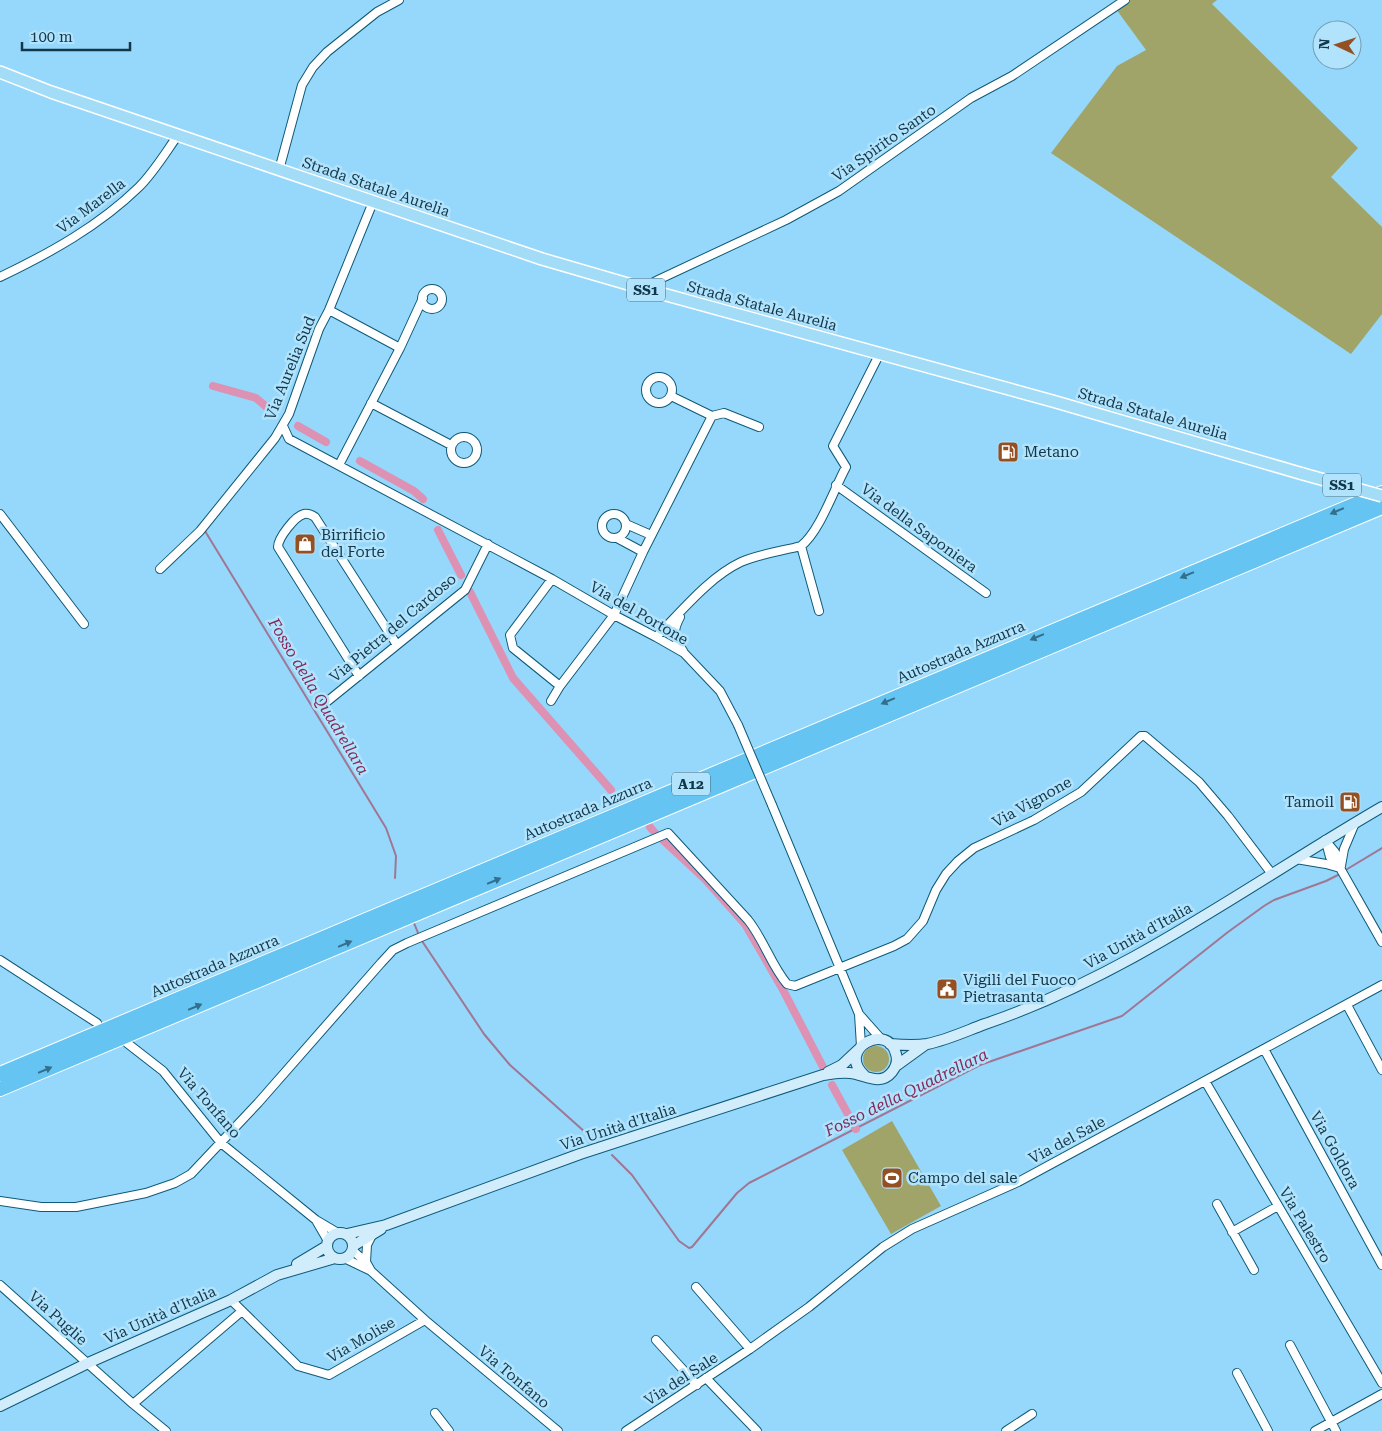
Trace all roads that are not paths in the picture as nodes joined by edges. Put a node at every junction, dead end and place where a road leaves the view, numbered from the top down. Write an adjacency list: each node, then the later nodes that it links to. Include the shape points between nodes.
1 (399, 0): 5 (street, via 377,12 313,67 302,84)
2 (1125, 0): 8 (street, Via Spirito Santo, via 1020,71 971,98 839,191 786,220 660,278 654,282)
3 (0, 72): 4 (main road, Strada Statale Aurelia / SS1)
4 (178, 134): 5 (main road, Strada Statale Aurelia / SS1); 7 (street, Via Marella, via 140,186 112,211 77,236)
5 (279, 170): 6 (main road, Strada Statale Aurelia / SS1)
6 (373, 202): 8 (main road, Strada Statale Aurelia / SS1, via 542,259); 10 (street, Via Aurelia Sud)
7 (0, 278)
8 (652, 291): 12 (main road, Strada Statale Aurelia / SS1)
9 (423, 298): 11 (street)
10 (329, 310): 11 (street); 16 (street, Via Aurelia Sud, via 318,329)
11 (400, 348): 14 (street)
12 (880, 353): 20 (street, via 833,446 846,467); 22 (main road, Strada Statale Aurelia / SS1, bridge)
13 (671, 396): 15 (street)
14 (371, 403): 18 (street); 19 (street)
15 (712, 416): 17 (street, via 724,413); 26 (street)
16 (283, 426): 19 (street, Via del Portone, via 289,438); 31 (street, Via Aurelia Sud, via 200,531)
17 (760, 427)
18 (452, 445)
19 (339, 465): 28 (street, Via del Portone)
20 (836, 485): 29 (street, via 818,525); 33 (street, Via della Saponiera)
21 (1382, 492): 65 (highway, Autostrada Azzurra / A12, one-way to 65)
22 (1382, 496)
23 (1382, 507): 69 (highway, Autostrada Azzurra / A12, one-way to 23)
24 (0, 514): 37 (street)
25 (626, 524): 26 (street); 27 (street, via 625,532); 27 (street, via 619,514 610,514 603,519 601,528 605,535)
26 (651, 535): 30 (street)
27 (617, 538): 30 (street)
28 (488, 544): 32 (street, Via del Portone); 39 (street, Via Pietra del Cardoso, via 465,590)
29 (801, 546): 34 (street, via 742,562 725,571); 35 (street)
30 (643, 552): 36 (street)
31 (160, 569)
32 (552, 579): 36 (street, Via del Portone); 42 (street, via 510,635 513,648)
33 (986, 593)
34 (686, 606): 38 (street); 40 (street, via 674,627 675,640)
35 (819, 611)
36 (614, 615): 38 (street, Via del Portone); 42 (street)
37 (84, 624)
38 (656, 637): 40 (street, Via del Portone)
39 (397, 645): 41 (street, Via Pietra del Cardoso); 41 (street, via 316,517 303,514 295,518 278,547)
40 (684, 653): 53 (street, Via del Portone, bridge, via 720,691 738,725)
41 (359, 676): 44 (street, Via Pietra del Cardoso)
42 (560, 686): 43 (street)
43 (551, 701)
44 (324, 704)
45 (1382, 808): 46 (main road, Via Unità d'Italia)
46 (1355, 823): 47 (main road, Via Unità d'Italia); 49 (street)
47 (1325, 840): 48 (main road, Via Unità d'Italia); 49 (street, via 1330,857)
48 (1296, 859): 49 (street); 50 (main road, Via Unità d'Italia)
49 (1340, 868): 51 (street)
50 (1272, 874): 53 (street, Via Vignone, via 1200,782 1141,736 1080,792 1034,820 974,848 958,861 936,890 923,921 907,939); 60 (main road, Via Unità d'Italia, via 1106,973 1033,1006)
51 (1382, 942)
52 (0, 960): 57 (street)
53 (839, 967): 56 (street, Via del Portone); 70 (street, via 795,986 787,984 758,932 668,833 393,950)
54 (1382, 985): 55 (street, Via del Sale)
55 (1346, 1005): 62 (street, Via del Sale); 64 (street)
56 (859, 1014): 58 (street); 61 (street, Via del Portone)
57 (97, 1023)
58 (886, 1042): 60 (main road, Via Unità d'Italia); 61 (main road, via 868,1040); 63 (main road, via 896,1054)
59 (127, 1043): 70 (street, Via Tonfano, via 163,1071)
60 (928, 1044): 63 (main road)
61 (859, 1048): 66 (main road, via 842,1065); 67 (main road, via 856,1064)
62 (1264, 1049): 68 (street, Via del Sale); 83 (street, Via Goldora)
63 (896, 1066): 67 (main road, via 891,1074 880,1080)
64 (1382, 1070)
65 (0, 1074)
66 (823, 1075): 67 (main road, Via Unità d'Italia); 75 (main road, Via Unità d'Italia, via 580,1154)
67 (864, 1075)
68 (1205, 1081): 73 (street, Via Palestro); 94 (street, Via del Sale, via 1018,1182 912,1229 883,1247)
69 (0, 1089)
70 (222, 1143): 71 (street, via 191,1174 146,1193 76,1207 41,1207); 74 (street, Via Tonfano)
71 (0, 1201)
72 (1217, 1204): 76 (street)
73 (1278, 1206): 76 (street); 98 (street, Via Palestro)
74 (316, 1220): 77 (street); 79 (street)
75 (386, 1225): 77 (main road); 78 (main road)
76 (1232, 1232): 84 (street)
77 (342, 1233): 79 (main road, via 330,1236); 80 (main road, via 352,1240)
78 (373, 1234): 80 (main road); 82 (street, via 366,1245)
79 (327, 1244): 81 (main road, via 328,1252); 86 (main road)
80 (353, 1248): 81 (main road, via 349,1255); 82 (street, Via Tonfano)
81 (339, 1258): 85 (street); 86 (main road, Via Unità d'Italia)
82 (366, 1262): 85 (street, Via Tonfano)
83 (1382, 1265)
84 (1254, 1270)
85 (371, 1271): 91 (street, Via Tonfano)
86 (277, 1275): 89 (main road, Via Unità d'Italia)
87 (0, 1285): 95 (street, Via Puglie)
88 (696, 1287): 94 (street)
89 (231, 1300): 90 (street, Via Molise); 95 (main road, Via Unità d'Italia)
90 (242, 1311): 91 (street, Via Molise, via 298,1366 329,1375); 101 (street)
91 (425, 1320): 108 (street, Via Tonfano)
92 (656, 1340): 99 (street)
93 (1290, 1345): 105 (street)
94 (750, 1350): 97 (street, Via del Sale)
95 (88, 1363): 101 (street, Via Puglie); 102 (main road, Via Unità d'Italia)
96 (1236, 1372): 112 (street)
97 (706, 1378): 99 (street, Via del Sale); 110 (street)
98 (1382, 1383)
99 (697, 1385): 109 (street, Via del Sale)
100 (1382, 1394): 105 (street)
101 (133, 1404): 106 (street, Via Puglie)
102 (0, 1406)
103 (435, 1413): 107 (street)
104 (1032, 1414): 111 (street)
105 (1331, 1422): 113 (street); 114 (street)
106 (166, 1431)
107 (450, 1431)
108 (558, 1431)
109 (626, 1431)
110 (757, 1431)
111 (1006, 1431)
112 (1268, 1431)
113 (1315, 1431)
114 (1336, 1431)

